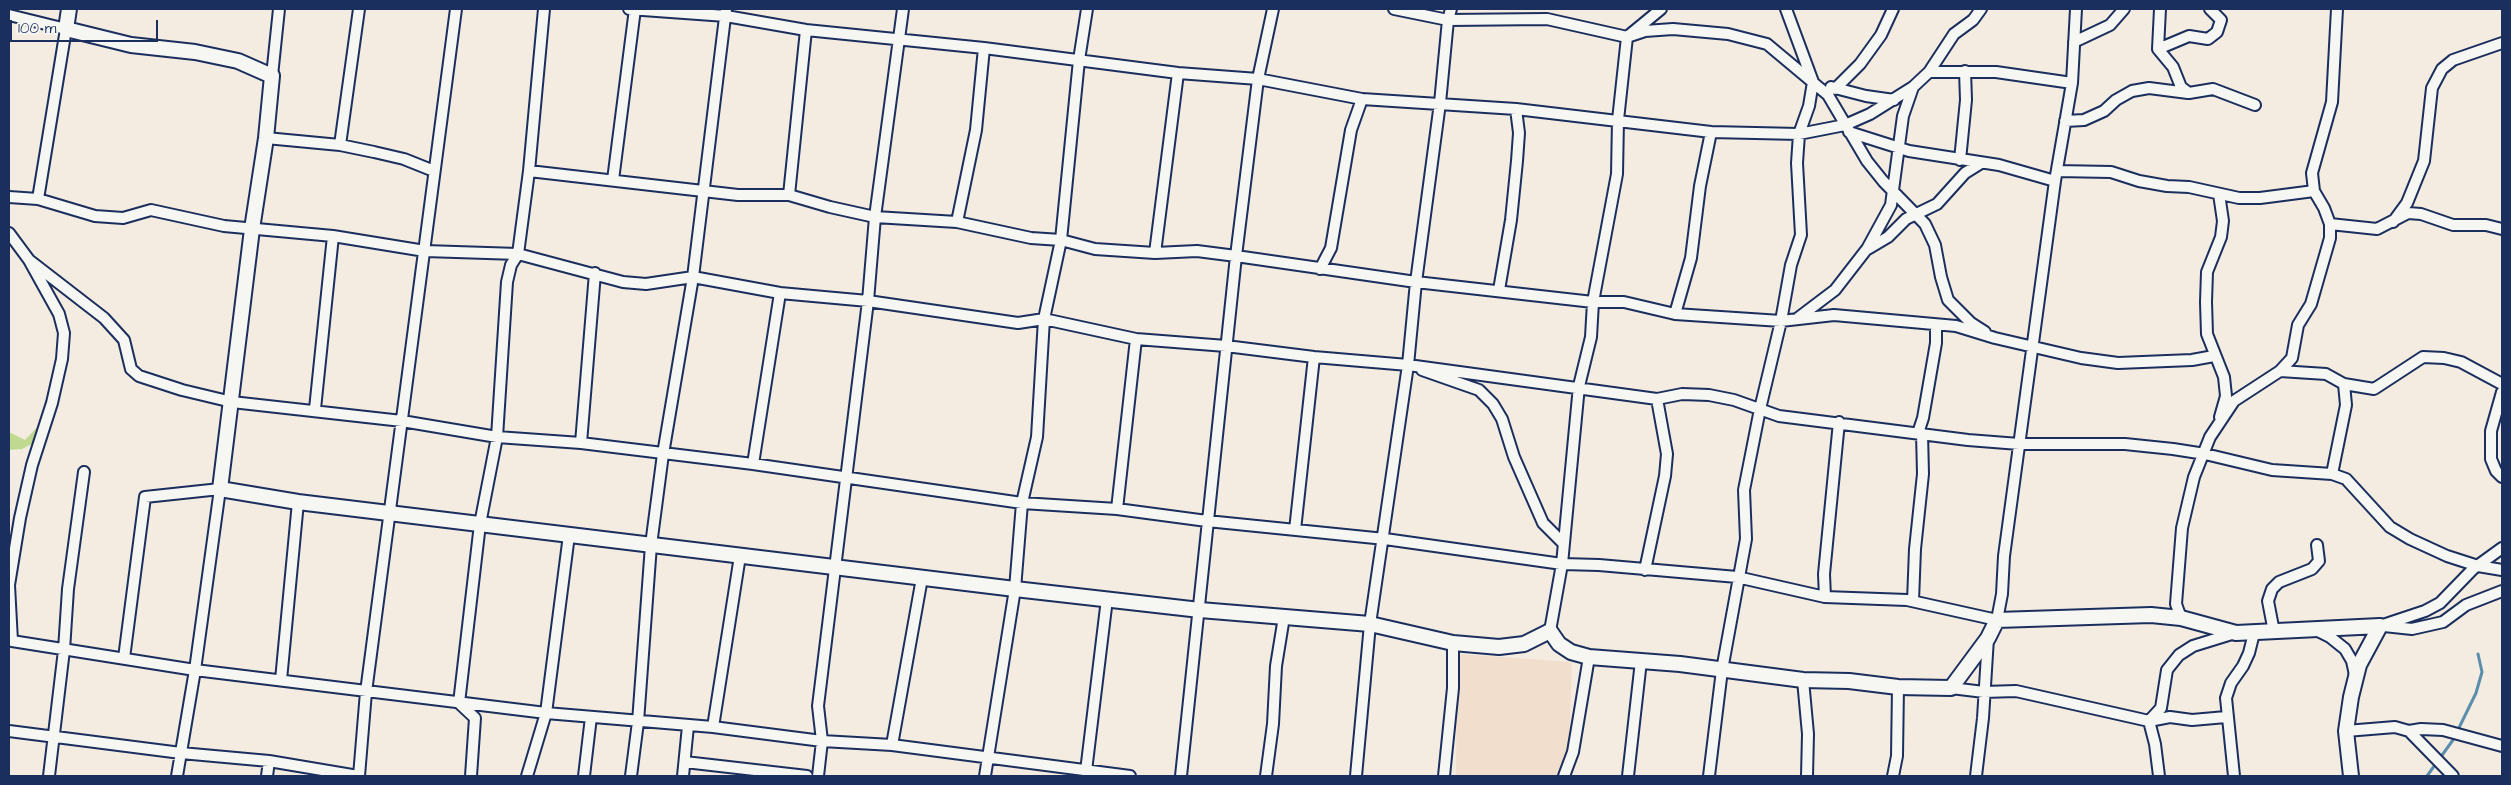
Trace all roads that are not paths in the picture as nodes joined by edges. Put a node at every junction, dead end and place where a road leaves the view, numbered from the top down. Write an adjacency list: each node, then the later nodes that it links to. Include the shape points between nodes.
1 (69, 9): 26 (street)
2 (279, 9): 38 (street)
3 (359, 9): 56 (street)
4 (456, 9): 61 (street)
5 (544, 9): 60 (street)
6 (632, 9): 21 (street); 63 (street)
7 (903, 9): 29 (street)
8 (1087, 9): 34 (street)
9 (1273, 9): 39 (street)
10 (1394, 9): 25 (street)
11 (1452, 9): 25 (street)
12 (1661, 9): 23 (street)
13 (1786, 9): 40 (street)
14 (1894, 9): 43 (street, via 1881,35 1860,64)
15 (1981, 9): 36 (street, via 1974,20 1954,34)
16 (2076, 9): 30 (street)
17 (2124, 9): 30 (street, via 2110,25)
18 (2160, 9): 33 (street)
19 (2210, 9): 33 (street, via 2221,20 2217,32 2208,39 2190,36)
20 (2337, 9): 65 (street, via 2332,102 2312,173)
21 (726, 12): 27 (street); 64 (street)
22 (1532, 13): 25 (street, via 1483,21); 28 (street)
23 (1649, 13): 28 (street)
24 (9, 15): 26 (street)
25 (1448, 20): 47 (street)
26 (66, 29): 38 (street, via 130,45 195,52 238,61); 70 (street)
27 (806, 30): 29 (street); 68 (street)
28 (1627, 38): 40 (street, via 1645,31 1673,29 1728,34 1767,44); 50 (street)
29 (898, 40): 32 (street); 72 (street)
30 (2074, 42): 41 (street)
31 (2502, 43): 74 (street, via 2453,60 2442,69 2432,88 2424,162 2407,203)
32 (984, 48): 34 (street); 73 (street, via 976,130)
33 (2158, 49): 44 (street, via 2173,67 2181,87)
34 (1078, 60): 37 (street); 80 (street)
35 (1966, 71): 36 (street); 41 (street); 58 (street)
36 (1930, 72): 42 (street)
37 (1178, 73): 39 (street); 83 (street)
38 (272, 76): 55 (street)
39 (1258, 79): 45 (street); 85 (street)
40 (1813, 82): 43 (street); 52 (street, via 1828,95); 54 (street)
41 (2072, 83): 51 (street)
42 (1913, 87): 46 (street); 57 (street, via 1903,116)
43 (1835, 89): 46 (street)
44 (2189, 93): 48 (street, via 2213,89); 51 (street, via 2148,88 2132,91 2104,111 2084,120)
45 (1362, 99): 47 (street); 87 (street, via 1351,130 1332,248)
46 (1894, 100): 52 (street)
47 (1440, 103): 49 (street); 90 (street)
48 (2255, 105)
49 (1516, 109): 50 (street); 91 (street, via 1519,133 1517,161)
50 (1618, 120): 53 (street); 94 (street, via 1617,174)
51 (2065, 121): 62 (street)
52 (1847, 129): 54 (street); 57 (street); 66 (street, via 1867,161)
53 (1711, 132): 54 (street); 95 (street, via 1691,258)
54 (1799, 134): 98 (street, via 1797,163 1801,235 1791,265)
55 (266, 138): 56 (street); 76 (street)
56 (340, 145): 61 (street, via 404,159)
57 (1898, 148): 58 (street); 66 (street)
58 (1960, 160): 59 (street)
59 (1981, 163): 62 (street); 71 (street, via 1965,173 1937,204)
60 (529, 170): 63 (street); 84 (street)
61 (434, 172): 82 (street)
62 (2056, 176): 67 (street, via 2111,172 2139,181); 102 (street)
63 (613, 180): 64 (street)
64 (702, 191): 68 (street); 89 (street)
65 (2314, 191): 67 (street, via 2260,198); 75 (street)
66 (1894, 192): 71 (street); 81 (street, via 1891,205)
67 (2219, 194): 104 (street, via 2222,229 2207,272 2206,302 2207,334)
68 (789, 195): 72 (street)
69 (9, 197): 70 (street)
70 (38, 199): 76 (street, via 95,216 123,218 151,210)
71 (1915, 213): 81 (street, via 1888,237); 100 (street, via 1925,224 1935,245 1948,300 1971,322)
72 (875, 216): 73 (street); 93 (street)
73 (957, 222): 80 (street, via 1031,238)
74 (2393, 222): 75 (street, via 2377,229); 77 (street, via 2408,213 2415,213 2453,225 2486,225)
75 (2330, 224): 107 (street, via 2330,238 2310,304 2298,325 2292,358)
76 (252, 229): 79 (street); 113 (street)
77 (2502, 229)
78 (9, 233): 86 (street)
79 (333, 236): 82 (street); 115 (street)
80 (1061, 240): 83 (street, via 1095,249); 96 (street)
81 (1866, 250): 97 (street, via 1835,290)
82 (425, 251): 84 (street); 116 (street)
83 (1155, 253): 85 (street, via 1197,251)
84 (518, 254): 88 (street); 120 (street, via 507,282)
85 (1236, 256): 87 (street); 103 (street)
86 (29, 260): 113 (street, via 104,318 124,340 131,370 139,376); 152 (street, via 59,314 64,333 62,359 32,466)
87 (1320, 269): 90 (street)
88 (596, 273): 89 (street, via 624,282 646,284); 121 (street)
89 (693, 278): 92 (street); 123 (street)
90 (1416, 282): 91 (street); 106 (street)
91 (1499, 290): 94 (street)
92 (780, 293): 93 (street); 125 (street)
93 (868, 301): 96 (street, via 1018,323); 128 (street)
94 (1593, 302): 95 (street, via 1624,302); 110 (street, via 1591,337)
95 (1675, 314): 98 (street)
96 (1044, 319): 101 (street); 132 (street, via 1037,437)
97 (1798, 319): 98 (street); 99 (street, via 1834,316)
98 (1781, 321): 114 (street)
99 (1936, 325): 100 (street, via 1956,326); 119 (street, via 1936,344)
100 (1995, 338): 102 (street)
101 (1136, 339): 103 (street); 133 (street)
102 (2033, 345): 104 (street, via 2081,358 2118,363); 122 (street)
103 (1226, 346): 105 (street); 135 (street)
104 (2214, 356): 118 (street, via 2224,377 2226,396)
105 (1314, 357): 106 (street); 137 (street)
106 (1408, 365): 110 (street); 139 (street); 140 (street, via 1479,390 1493,404 1502,418 1528,492 1543,523)
107 (2280, 370): 108 (street, via 2326,374); 118 (street, via 2234,401)
108 (2344, 384): 109 (street, via 2374,389 2423,357 2461,362); 127 (street, via 2346,406)
109 (2502, 384)
110 (1579, 386): 112 (street); 140 (street)
111 (2502, 392): 129 (street, via 2491,430 2491,459)
112 (1657, 398): 114 (street, via 1682,394 1709,395); 148 (street, via 1667,454)
113 (232, 402): 115 (street); 130 (street)
114 (1760, 408): 117 (street, via 1779,416); 150 (street, via 1744,490 1746,538)
115 (315, 410): 116 (street)
116 (402, 421): 120 (street); 134 (street)
117 (1839, 422): 119 (street); 155 (street, via 1824,574)
118 (2218, 423): 124 (street)
119 (1920, 433): 122 (street); 157 (street, via 1923,474)
120 (497, 437): 121 (street); 136 (street)
121 (581, 443): 123 (street)
122 (2019, 444): 124 (street, via 2125,444); 161 (street)
123 (663, 454): 125 (street); 141 (street)
124 (2205, 454): 127 (street, via 2272,470); 160 (street, via 2194,477 2182,528 2176,604)
125 (753, 464): 128 (street)
126 (84, 472): 171 (street, via 68,589)
127 (2332, 474): 146 (street, via 2346,479 2390,527 2447,556)
128 (845, 477): 132 (street); 147 (street)
129 (2502, 478)
130 (220, 489): 131 (street); 173 (street, via 145,498); 175 (street)
131 (298, 502): 134 (street); 178 (street)
132 (1022, 503): 133 (street); 153 (street)
133 (1118, 510): 135 (street)
134 (390, 513): 136 (street); 182 (street)
135 (1207, 521): 137 (street); 158 (street)
136 (480, 524): 138 (street); 184 (street)
137 (1295, 530): 139 (street)
138 (569, 535): 141 (street); 185 (street)
139 (1385, 539): 145 (street); 162 (street)
140 (1564, 544): 145 (street)
141 (651, 545): 144 (street); 189 (street)
142 (2317, 545): 167 (street, via 2320,561 2312,569 2279,582 2272,589 2268,601)
143 (2502, 548): 146 (street)
144 (740, 556): 147 (street); 191 (street)
145 (1562, 564): 148 (street); 165 (street)
146 (2478, 566): 149 (street); 163 (street, via 2440,602 2425,611)
147 (834, 567): 151 (street); 196 (street, via 818,706)
148 (1645, 570): 150 (street)
149 (2502, 570)
150 (1738, 577): 155 (street); 176 (street)
151 (922, 578): 153 (street); 197 (street)
152 (9, 585): 171 (street, via 12,641)
153 (1014, 589): 156 (street); 200 (street)
154 (2502, 591): 163 (street, via 2466,605 2443,622 2412,629)
155 (1825, 597): 157 (street)
156 (1107, 599): 158 (street); 203 (street)
157 (1913, 601): 161 (street)
158 (1200, 610): 159 (street); 217 (street)
159 (1284, 617): 162 (street); 218 (street)
160 (2181, 618): 161 (street, via 2151,615); 168 (street)
161 (1997, 620): 169 (street)
162 (1370, 624): 170 (street); 219 (street)
163 (2380, 626): 164 (street); 177 (street)
164 (2313, 629): 167 (street); 177 (street, via 2330,636 2344,649 2352,660)
165 (1550, 631): 170 (street, via 1524,644 1499,647); 172 (street, via 1559,644)
166 (2254, 632): 167 (street); 168 (street); 187 (street, via 2249,652 2230,683)
167 (2274, 632)
168 (2236, 633): 188 (street, via 2193,646 2179,655 2166,670 2161,708)
169 (1988, 638): 181 (street); 183 (street)
170 (1453, 643): 220 (street)
171 (64, 650): 173 (street); 195 (street)
172 (1588, 657): 174 (street); 221 (street, via 1573,752)
173 (124, 658): 175 (street)
174 (1641, 660): 176 (street); 222 (street)
175 (195, 670): 178 (street); 199 (street)
176 (1722, 670): 179 (street); 223 (street)
177 (2355, 678): 193 (street)
178 (281, 680): 182 (street)
179 (1803, 680): 180 (street); 224 (street, via 1808,734)
180 (1898, 687): 181 (street); 225 (street, via 1897,756)
181 (1951, 688): 183 (street)
182 (366, 692): 184 (street); 207 (street)
183 (1984, 692): 188 (street, via 2016,691); 226 (street)
184 (459, 703): 185 (street); 208 (street, via 475,718)
185 (546, 713): 186 (street); 209 (street)
186 (591, 717): 189 (street); 210 (street)
187 (2226, 717): 188 (street, via 2192,720 2170,717); 228 (street)
188 (2149, 721): 227 (street)
189 (638, 722): 190 (street); 211 (street)
190 (688, 726): 191 (street); 202 (street)
191 (713, 728): 196 (street)
192 (9, 730): 195 (street)
193 (2346, 731): 194 (street, via 2395,727); 229 (street)
194 (2409, 732): 198 (street, via 2443,730); 230 (street)
195 (54, 736): 199 (street); 204 (street)
196 (822, 741): 197 (street); 214 (street)
197 (892, 745): 200 (street)
198 (2502, 746)
199 (181, 753): 201 (street); 205 (street)
200 (987, 758): 203 (street); 215 (street)
201 (269, 762): 206 (street); 207 (street)
202 (685, 762): 212 (street); 213 (street)
203 (1086, 770): 216 (street)
204 (49, 776)
205 (177, 776)
206 (267, 776)
207 (358, 776)
208 (471, 776)
209 (527, 776)
210 (584, 776)
211 (631, 776)
212 (683, 776)
213 (807, 776)
214 (818, 776)
215 (985, 776)
216 (1130, 776)
217 (1181, 776)
218 (1266, 776)
219 (1356, 776)
220 (1444, 776)
221 (1564, 776)
222 (1628, 776)
223 (1709, 776)
224 (1807, 776)
225 (1893, 776)
226 (1976, 776)
227 (2159, 776)
228 (2234, 776)
229 (2351, 776)
230 (2453, 776)

